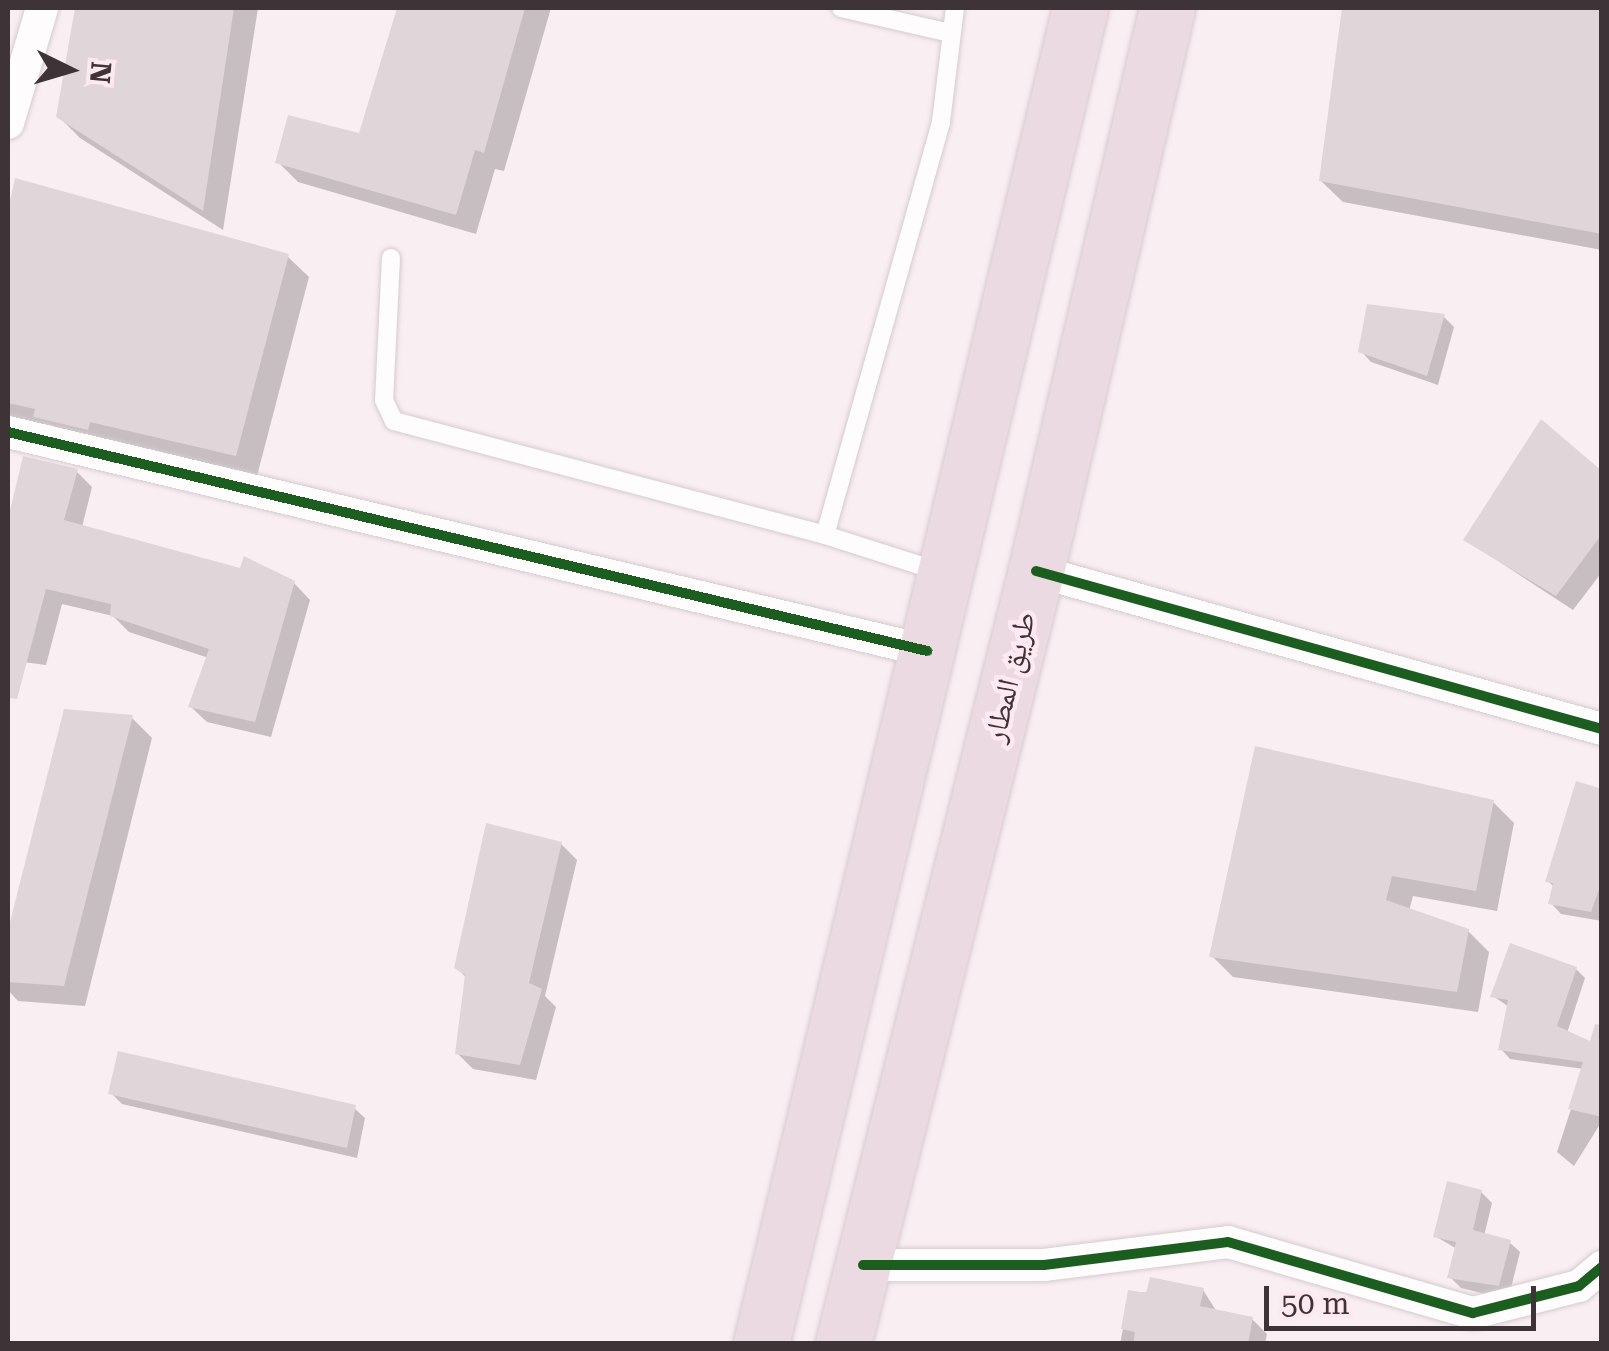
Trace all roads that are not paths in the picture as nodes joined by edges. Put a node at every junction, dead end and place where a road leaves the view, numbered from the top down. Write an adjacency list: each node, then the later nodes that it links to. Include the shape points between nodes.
1 (42, 8): 7 (street)
2 (841, 8): 6 (lane)
3 (955, 8): 6 (lane)
4 (1080, 8): 12 (highway)
5 (1168, 8): 11 (highway, طريق المطار)
6 (950, 33): 10 (lane, via 941,122 911,242)
7 (8, 124)
8 (391, 258): 10 (lane, via 384,400 394,421)
9 (8, 432): 13 (street)
10 (824, 535): 12 (lane)
11 (1036, 571): 14 (street); 15 (highway, طريق المطار)
12 (944, 573): 13 (highway)
13 (927, 650): 17 (highway)
14 (1602, 729)
15 (862, 1265): 16 (street, via 1044,1265 1228,1242 1473,1313 1580,1286); 18 (highway, طريق المطار)
16 (1602, 1267)
17 (761, 1344)
18 (843, 1344)

